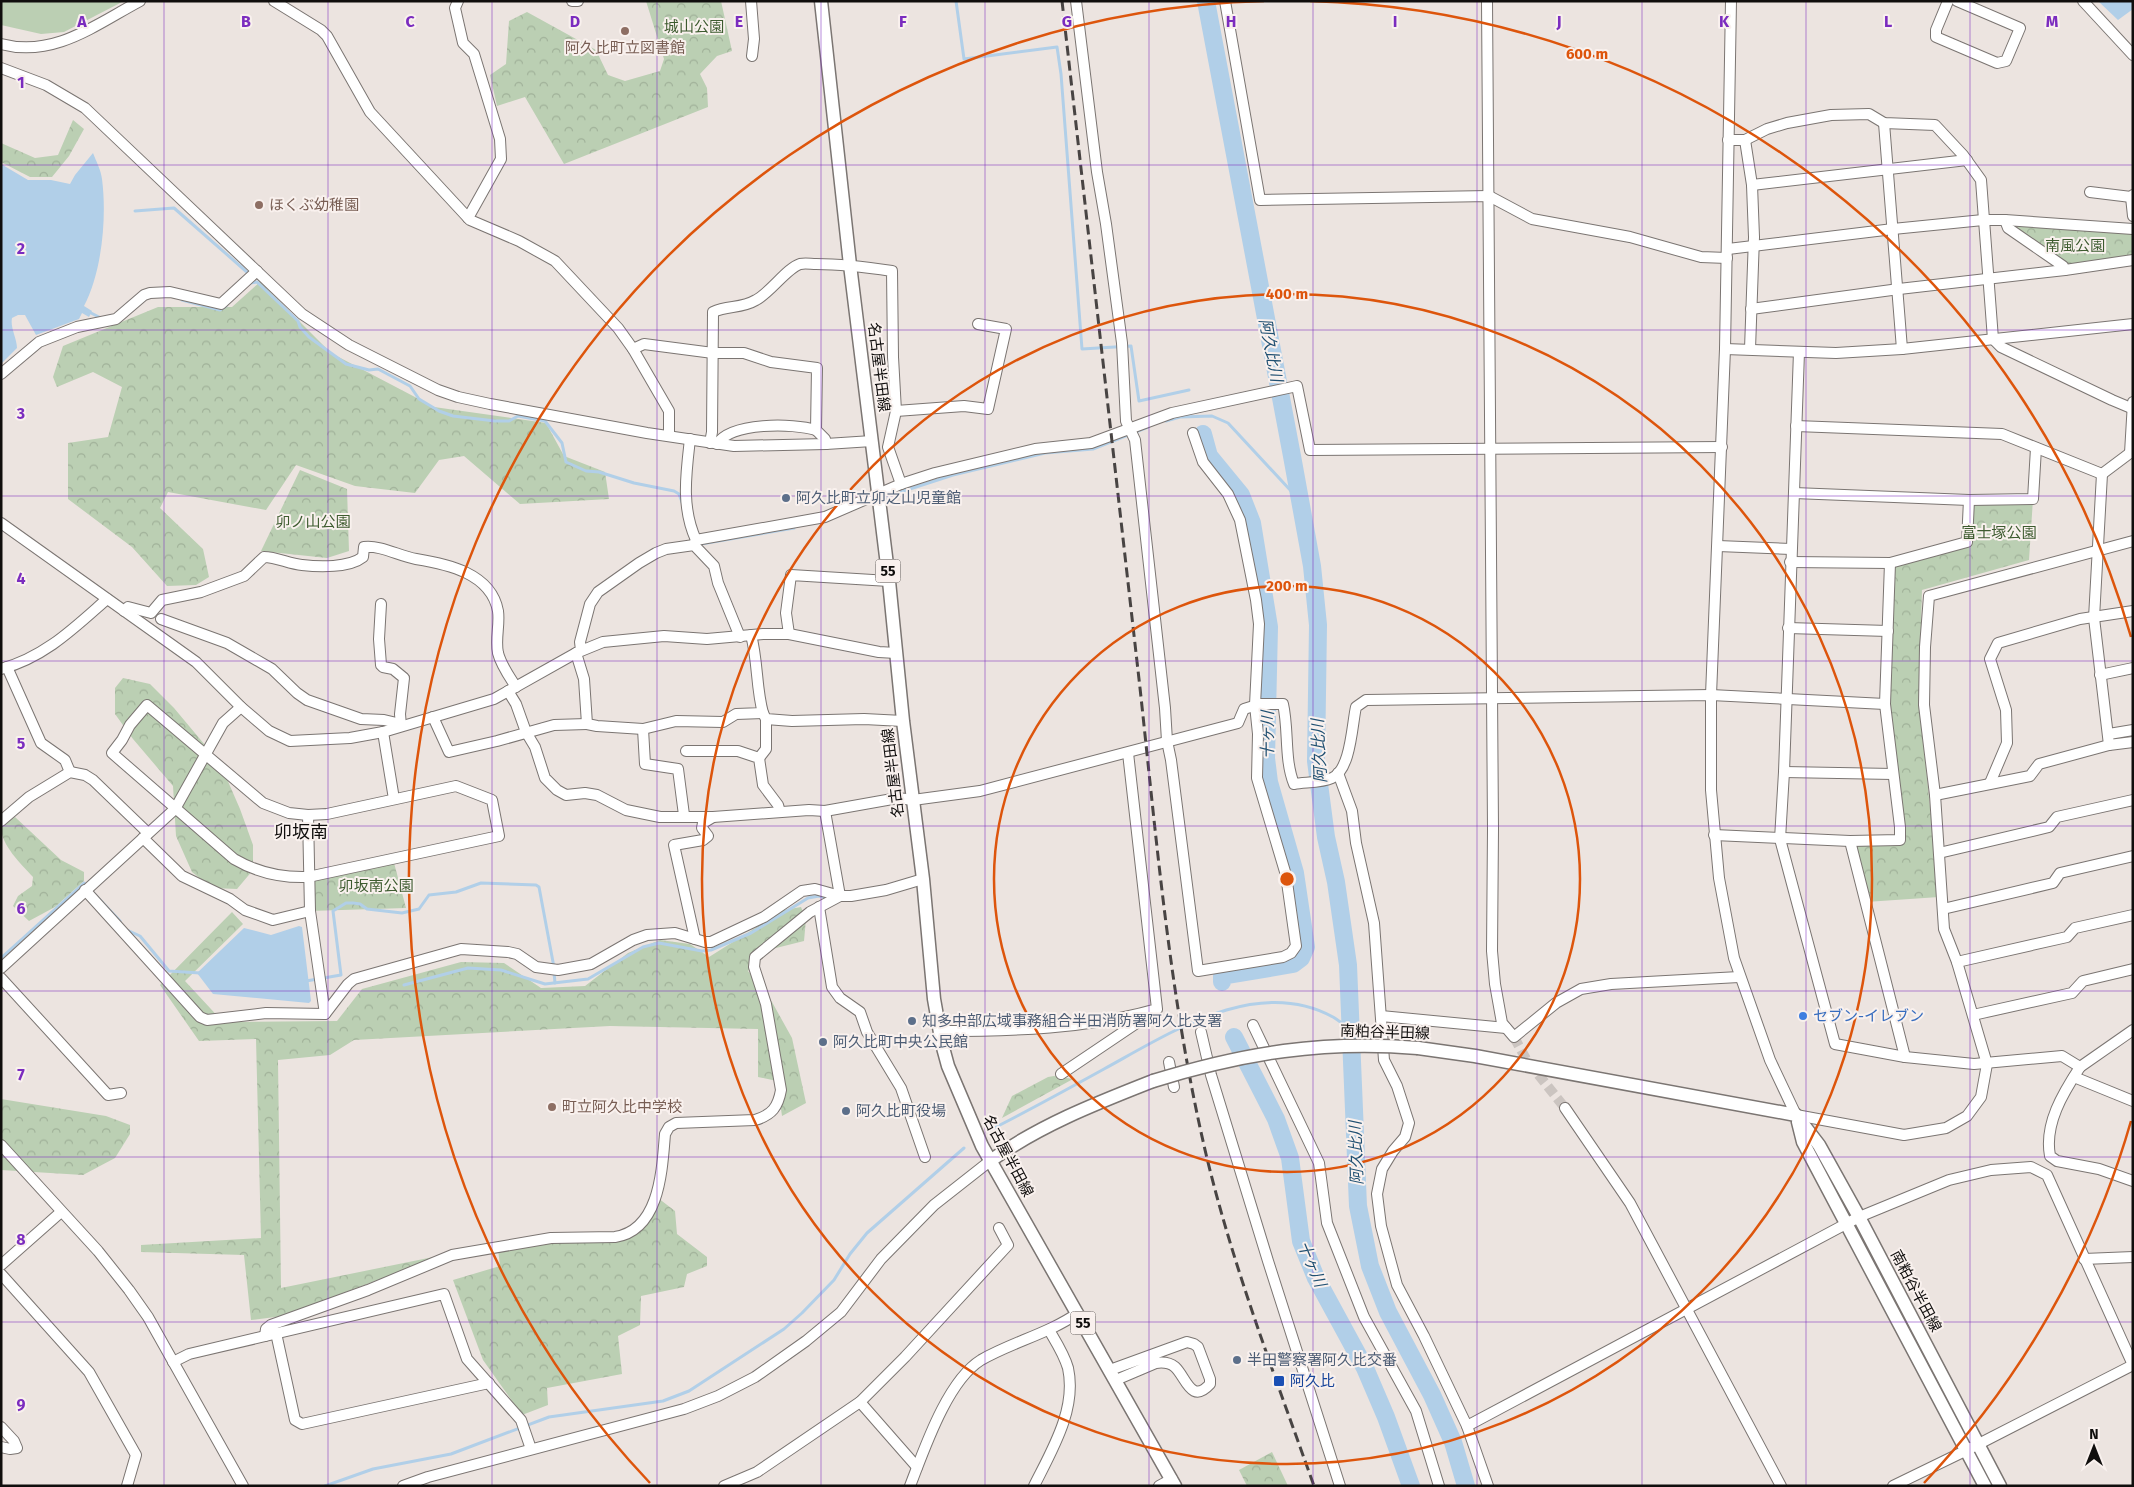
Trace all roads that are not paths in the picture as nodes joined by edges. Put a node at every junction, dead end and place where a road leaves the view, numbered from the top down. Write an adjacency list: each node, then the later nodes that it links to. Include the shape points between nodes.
1 (140, 1): 15 (street, via 61,43 38,48)
2 (274, 1): 29 (street, via 328,36 370,112)
3 (458, 1): 29 (street, via 455,8 463,43 474,54 500,139 500,160)
4 (572, 1): 5 (street)
5 (578, 1)
6 (751, 1): 17 (street)
7 (821, 1): 37 (main road, 名古屋半田線 / 55)
8 (1076, 1): 56 (street, via 1122,343 1126,421)
9 (1225, 1): 26 (street, via 1260,200)
10 (1487, 1): 26 (street)
11 (1731, 1): 20 (street)
12 (1948, 1): 13 (street, via 1936,37 1997,63 2006,61 2020,28)
13 (1957, 1)
14 (2082, 1): 16 (street)
15 (1, 44)
16 (2133, 55)
17 (752, 56)
18 (1, 68): 39 (street, via 46,85 85,108)
19 (1884, 123): 21 (street, via 1869,114 1813,117 1767,129); 22 (street, via 1935,125); 23 (street)
20 (1728, 140): 21 (street); 35 (street)
21 (1745, 140): 24 (street)
22 (1967, 160): 23 (street); 30 (street, via 1981,180)
23 (1888, 170): 24 (street); 32 (street)
24 (1752, 186): 34 (street)
25 (2090, 192): 27 (street)
26 (1488, 196): 35 (street, via 1532,219 1630,237 1701,257); 65 (street)
27 (2132, 196): 28 (street)
28 (2133, 216)
29 (468, 218): 46 (street, via 554,261 618,328)
30 (1983, 220): 31 (street); 32 (street); 40 (street)
31 (2005, 220): 33 (street); 38 (street, via 2008,228)
32 (1893, 229): 34 (street); 41 (street)
33 (2133, 229)
34 (1753, 246): 35 (street); 42 (street)
35 (1728, 253): 47 (street)
36 (2133, 260): 38 (street)
37 (850, 265): 51 (street, via 800,264 757,300 713,312); 54 (street, via 892,271); 61 (main road, 名古屋半田線 / 55)
38 (2065, 270): 40 (street)
39 (257, 271): 52 (street, via 221,304 170,292 150,293 116,319 77,327 39,342); 59 (street, via 287,302 325,331 438,390 490,404)
40 (1987, 280): 41 (street); 45 (street)
41 (1899, 290): 42 (street); 49 (street)
42 (1751, 310): 48 (street)
43 (978, 324): 54 (street, via 1006,329 988,409 964,406)
44 (2133, 324): 45 (street)
45 (1993, 340): 49 (street); 53 (street, via 2001,347 2112,400)
46 (633, 349): 51 (street, via 644,344); 59 (street, via 669,411)
47 (1725, 349): 48 (street); 64 (street)
48 (1750, 349): 50 (street)
49 (1902, 349): 50 (street)
50 (1800, 352): 55 (street)
51 (712, 353): 57 (street, via 744,353 771,362 817,368); 62 (street)
52 (1, 374)
53 (2132, 405): 67 (street)
54 (896, 411): 69 (street, via 888,447)
55 (1796, 426): 66 (street, via 2002,434); 71 (street)
56 (1130, 427): 65 (street, via 1172,413 1297,386 1310,450); 69 (street, via 1090,443 1034,449); 115 (street, via 1135,440)
57 (816, 430): 62 (street, via 787,425 745,428 722,436); 63 (street)
58 (1193, 433): 102 (street, via 1203,462 1228,494 1240,520 1259,624)
59 (669, 436): 60 (street)
60 (690, 439): 62 (street); 75 (street, via 684,488)
61 (872, 441): 63 (street); 70 (main road, 名古屋半田線 / 55)
62 (714, 443): 63 (street, via 734,446)
63 (826, 444)
64 (1722, 447): 65 (street); 76 (street)
65 (1490, 448): 100 (street)
66 (2036, 448): 68 (street); 72 (street, via 2033,499)
67 (2131, 454): 68 (street)
68 (2102, 474): 77 (street)
69 (901, 484): 70 (street)
70 (879, 493): 75 (street, via 825,517); 81 (main road, 名古屋半田線 / 55)
71 (1794, 493): 72 (street); 78 (street)
72 (1969, 500): 80 (street, via 1967,542)
73 (1, 523): 82 (street)
74 (2133, 541): 77 (street)
75 (695, 542): 92 (street, via 714,566); 93 (street, via 656,553 598,592 590,604)
76 (1718, 546): 78 (street); 99 (street)
77 (2100, 548): 86 (street); 127 (street, via 1929,596 1924,705)
78 (1791, 549): 79 (street)
79 (1790, 562): 80 (street); 88 (street)
80 (1890, 563): 89 (street)
81 (889, 581): 90 (street, via 791,575 786,613); 94 (main road, 名古屋半田線 / 55)
82 (107, 599): 85 (street); 95 (street, via 44,651)
83 (380, 604): 109 (street, via 381,665 394,669 404,678)
84 (2133, 611): 86 (street)
85 (124, 612): 98 (street, via 128,607 151,613 162,600 201,592 244,576 264,557 302,565 336,565 358,560 363,557 364,547 371,546 453,567 487,586 498,610 498,652); 104 (street, via 196,662)
86 (2094, 618): 97 (street); 126 (street, via 2080,619 1998,643 1990,659 2006,710 2007,743)
87 (160, 619): 109 (street, via 226,643 272,669 307,700 354,717)
88 (1788, 628): 89 (street); 101 (street)
89 (1888, 631): 103 (street)
90 (789, 634): 91 (street); 94 (street)
91 (751, 635): 92 (street); 105 (street, via 756,655 759,701)
92 (740, 637): 93 (street, via 646,637 603,642)
93 (578, 651): 98 (street); 108 (street, via 584,678)
94 (896, 653): 107 (main road, 名古屋半田線 / 55)
95 (4, 668): 122 (street, via 41,743 65,760)
96 (2133, 668): 97 (street)
97 (2100, 675): 114 (street)
98 (512, 689): 106 (street, via 494,699); 113 (street)
99 (1712, 695): 100 (street); 101 (street); 138 (street)
100 (1493, 700): 125 (street, via 1366,700 1356,707 1350,748); 163 (street, via 1492,951 1499,1012)
101 (1786, 700): 103 (street); 123 (street)
102 (1258, 704): 115 (street, via 1244,709 1238,723); 115 (street, via 1257,778 1286,875 1296,946 1283,957 1198,971); 125 (street, via 1283,704 1290,775 1294,784)
103 (1885, 704): 124 (street)
104 (241, 707): 112 (street, via 269,731 290,741 350,738); 120 (street, via 223,723)
105 (764, 716): 107 (street, via 792,721); 110 (street, via 736,714 723,722 676,721); 121 (street, via 766,750)
106 (434, 717): 109 (street); 113 (street, via 449,752)
107 (903, 721): 129 (main road, 名古屋半田線 / 55)
108 (587, 724): 110 (street); 113 (street, via 554,725)
109 (401, 725): 112 (street)
110 (643, 729): 135 (street, via 645,764 678,769)
111 (2133, 730): 114 (street)
112 (383, 732): 128 (street)
113 (526, 732): 135 (street, via 539,755 545,778 566,795 596,795 644,815)
114 (2109, 734): 117 (street)
115 (1167, 742): 119 (street)
116 (2133, 742): 117 (street)
117 (2109, 745): 126 (street, via 2039,764 2030,776)
118 (686, 751): 121 (street, via 738,751)
119 (1128, 753): 129 (street, via 980,791); 158 (street)
120 (206, 755): 131 (street); 131 (street, via 147,705 112,753); 134 (street, via 263,802 289,813)
121 (759, 758): 133 (street, via 762,786)
122 (70, 772): 137 (street, via 29,796); 139 (street, via 93,780)
123 (1784, 772): 124 (street); 140 (street)
124 (1893, 774): 141 (street, via 1900,840)
125 (1335, 776): 160 (street, via 1352,811 1374,923)
126 (1990, 783): 127 (street)
127 (1935, 795): 142 (street)
128 (394, 799): 134 (street); 144 (street, via 456,786 492,800 499,836)
129 (913, 800): 132 (street, via 898,798); 145 (main road, 名古屋半田線 / 55)
130 (2133, 800): 142 (street, via 2057,818 2049,827)
131 (175, 809): 139 (street); 144 (street, via 244,865 280,877)
132 (825, 811): 133 (street); 147 (street)
133 (780, 812): 136 (street)
134 (308, 816): 144 (street)
135 (684, 816): 136 (street)
136 (713, 817): 152 (street, via 703,823 702,828 708,836 674,845)
137 (1, 821)
138 (1714, 835): 140 (street); 156 (street, via 1725,916)
139 (146, 836): 146 (street); 150 (street, via 182,876 230,899 245,910 273,920)
140 (1780, 839): 141 (street); 167 (street, via 1835,1044)
141 (1850, 841): 167 (street)
142 (1939, 853): 149 (street)
143 (2133, 856): 149 (street, via 2060,874 2053,883)
144 (308, 877): 150 (street)
145 (923, 879): 147 (street, via 886,890); 165 (main road, 名古屋半田線 / 55)
146 (85, 890): 154 (street); 159 (street, via 200,1017 206,1020 266,1013)
147 (840, 896): 148 (street); 152 (street, via 825,890 802,891 741,929 712,942)
148 (819, 907): 179 (street, via 832,987 840,998 860,1012 867,1032 901,1088); 192 (street, via 755,957 754,967 766,1004 781,1090 774,1110 755,1120 676,1123 669,1127 665,1134 654,1204 637,1227 621,1236 551,1238 452,1254 368,1290 270,1325 266,1329)
149 (1943, 909): 153 (street, via 1944,929)
150 (310, 911): 159 (street)
151 (2133, 915): 153 (street, via 2075,928 2067,937)
152 (695, 940): 159 (street, via 675,934 647,935 591,964 558,970 536,967 508,952 461,949 354,979)
153 (1957, 962): 161 (street)
154 (2, 966)
155 (2133, 969): 161 (street, via 2083,981 2072,993)
156 (1739, 977): 163 (street, via 1611,984 1581,989 1556,1003 1514,1037); 177 (street, via 1770,1060)
157 (1, 978): 174 (street, via 108,1095)
158 (1157, 1009): 165 (street, via 1130,1017 1014,1031); 171 (street)
159 (325, 1014)
160 (1382, 1016): 163 (street); 200 (street, via 1384,1060 1409,1123 1405,1136 1382,1169 1377,1194 1381,1226 1397,1285)
161 (1973, 1016): 169 (street)
162 (1253, 1025): 215 (street, via 1319,1164 1327,1223 1364,1317 1416,1411)
163 (1506, 1028)
164 (2133, 1030): 170 (street)
165 (940, 1031): 180 (main road, 名古屋半田線 / 55, via 948,1066)
166 (1200, 1032): 214 (street, via 1270,1270)
167 (1905, 1057): 169 (street)
168 (1169, 1062): 173 (street)
169 (1988, 1064): 170 (street, via 2062,1056); 177 (street, via 1981,1097 1968,1116 1946,1128 1904,1135)
170 (2080, 1067): 172 (street)
171 (1061, 1074)
172 (2074, 1077): 175 (street); 181 (street, via 2053,1119 2048,1144 2050,1156 2099,1168)
173 (1174, 1086)
174 (121, 1093)
175 (2133, 1101)
176 (1565, 1108): 189 (street, via 1630,1203)
177 (1796, 1115): 180 (main road, 南粕谷半田線, bridge, via 1475,1056 1361,1045 1299,1049 1227,1060 1153,1080 1060,1120); 183 (main road, 南粕谷半田線, via 1804,1142)
178 (1, 1145): 182 (street)
179 (925, 1157)
180 (990, 1161): 190 (main road, 名古屋半田線 / 55); 204 (street, via 934,1204 881,1259 841,1312 755,1377 684,1409)
181 (2133, 1181)
182 (62, 1212): 187 (street); 194 (street, via 129,1290)
183 (1853, 1220): 186 (street, via 1949,1180 1991,1170 2031,1166 2047,1176); 189 (street); 202 (main road, 南粕谷半田線)
184 (1000, 1228): 199 (street, via 1008,1245)
185 (2133, 1256): 186 (street)
186 (2084, 1259): 195 (street)
187 (1, 1265)
188 (1, 1274): 208 (street, via 89,1372 136,1455)
189 (1687, 1310): 200 (street); 217 (street)
190 (1078, 1313): 191 (street); 197 (main road, 名古屋半田線 / 55)
191 (1049, 1330): 205 (street, via 980,1361 967,1372 938,1419); 207 (street, via 1066,1362 1070,1395 1061,1428)
192 (271, 1334): 194 (street, via 189,1354); 198 (street, via 444,1294 467,1359); 198 (street, via 295,1420 302,1424)
193 (1176, 1346): 196 (street, via 1171,1356); 196 (street, via 1187,1342 1198,1347 1210,1384 1193,1391); 197 (street)
194 (174, 1362): 209 (street)
195 (2133, 1365): 202 (street)
196 (1176, 1368): 197 (street, via 1156,1363)
197 (1113, 1375): 206 (main road, 名古屋半田線 / 55)
198 (489, 1383): 204 (street, via 521,1420)
199 (860, 1402): 205 (street); 211 (street, via 758,1472)
200 (1467, 1426): 216 (street)
201 (1, 1427): 203 (street, via 17,1448)
202 (1972, 1447): 218 (street); 219 (main road, 南粕谷半田線); 220 (main road, 南粕谷半田線)
203 (1, 1448)
204 (531, 1450): 210 (street)
205 (917, 1467): 212 (street)
206 (1173, 1482): 213 (street)
207 (1038, 1483)
208 (127, 1486)
209 (243, 1486)
210 (403, 1486)
211 (724, 1486)
212 (910, 1486)
213 (1159, 1486)
214 (1340, 1486)
215 (1439, 1486)
216 (1488, 1486)
217 (1781, 1486)
218 (1892, 1486)
219 (1985, 1486)
220 (2000, 1486)

